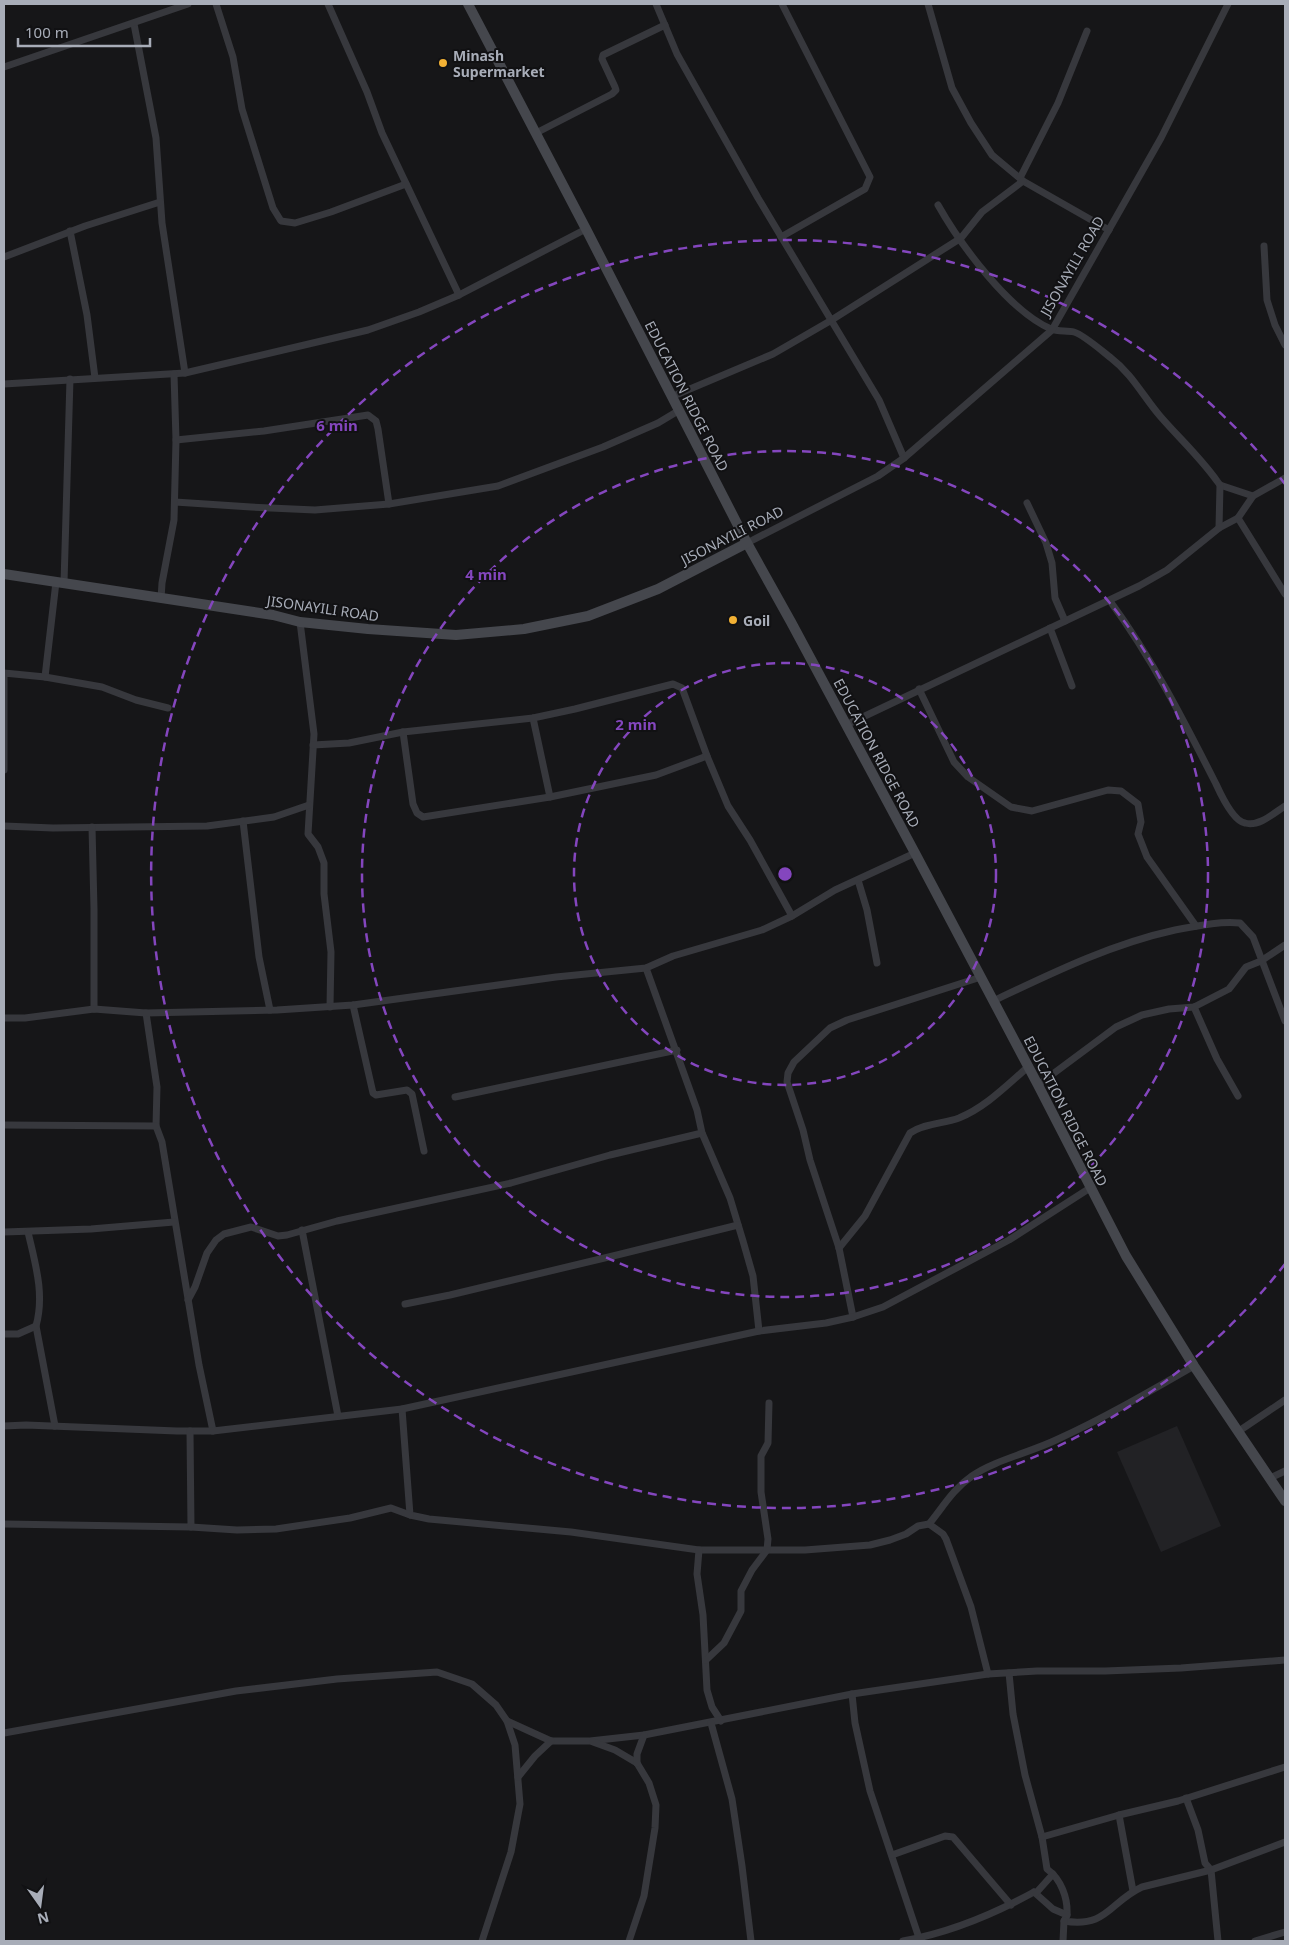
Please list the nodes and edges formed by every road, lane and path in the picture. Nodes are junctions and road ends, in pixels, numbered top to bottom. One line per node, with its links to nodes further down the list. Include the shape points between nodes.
1 (188, 4): 9 (street)
2 (216, 4): 15 (street, via 233,57 242,109 273,208 282,221 295,223 313,218)
3 (328, 4): 15 (street)
4 (468, 4): 13 (main road, EDUCATION RIDGE ROAD)
5 (656, 4): 10 (street)
6 (782, 4): 21 (street, via 870,177 864,189)
7 (928, 4): 14 (street, via 952,88 992,155)
8 (1228, 4): 19 (street, JISONAYILI ROAD, via 1161,138)
9 (134, 24): 12 (street); 16 (street, via 156,138)
10 (665, 25): 13 (street, via 603,55 616,87 612,94); 21 (street, via 677,54)
11 (1087, 31): 14 (street, via 1058,103)
12 (4, 67)
13 (536, 134): 18 (main road, EDUCATION RIDGE ROAD)
14 (1021, 180): 19 (street); 22 (street, via 982,212)
15 (406, 184): 25 (street)
16 (160, 202): 20 (street); 29 (street)
17 (938, 205): 22 (street)
18 (586, 229): 25 (street); 34 (main road, EDUCATION RIDGE ROAD)
19 (1109, 230): 27 (street, JISONAYILI ROAD)
20 (70, 231): 24 (street); 31 (street, via 87,315)
21 (780, 236): 26 (street)
22 (960, 238): 26 (street); 27 (street, via 1002,292 1021,310)
23 (1264, 246): 28 (street, via 1267,300)
24 (4, 257)
25 (459, 295): 29 (street, via 368,330)
26 (830, 321): 34 (street, via 773,354); 37 (street, via 879,400)
27 (1052, 330): 37 (street, JISONAYILI ROAD); 39 (street, via 1075,332 1113,360 1132,378 1159,415 1188,444)
28 (1285, 345)
29 (185, 373): 30 (street)
30 (174, 374): 31 (street); 36 (street)
31 (95, 378): 32 (street)
32 (70, 379): 33 (street); 48 (street)
33 (4, 384)
34 (671, 397): 35 (main road, EDUCATION RIDGE ROAD)
35 (678, 410): 43 (street, via 658,423 603,447 498,486); 46 (main road, EDUCATION RIDGE ROAD)
36 (176, 440): 41 (street); 43 (street, via 368,416 376,421 378,429)
37 (904, 458): 46 (street, JISONAYILI ROAD, via 878,476)
38 (1285, 478): 40 (street)
39 (1220, 485): 40 (street); 45 (street)
40 (1253, 496): 44 (street)
41 (175, 502): 43 (street, via 315,510); 50 (street)
42 (1027, 503): 52 (street, via 1046,543 1052,563 1055,598)
43 (389, 504)
44 (1238, 518): 45 (street); 49 (street)
45 (1219, 528): 51 (street, via 1167,570)
46 (747, 543): 53 (main road, JISONAYILI ROAD, via 658,589 588,616 524,629 456,635); 60 (main road, EDUCATION RIDGE ROAD)
47 (4, 574): 48 (main road, JISONAYILI ROAD)
48 (60, 582): 50 (main road, JISONAYILI ROAD); 55 (street)
49 (1285, 594)
50 (161, 600): 53 (main road, JISONAYILI ROAD, via 273,615)
51 (1110, 601): 52 (street); 67 (street, via 1134,634 1237,819 1255,823)
52 (1065, 621): 54 (street)
53 (300, 622): 62 (street)
54 (1050, 628): 56 (street); 57 (street)
55 (44, 677): 58 (street, via 102,687); 64 (street, via 4,673)
56 (1072, 686)
57 (919, 689): 60 (street); 74 (street, via 954,762 968,777 1011,807 1032,811 1108,790 1122,791 1138,804 1141,822 1138,834 1147,857)
58 (168, 708)
59 (533, 718): 61 (street); 63 (street, via 673,684 682,688); 65 (street)
60 (846, 725): 71 (main road, EDUCATION RIDGE ROAD)
61 (403, 732): 62 (street, via 349,743); 65 (street, via 413,804 423,817)
62 (313, 745): 66 (street)
63 (707, 756): 65 (street, via 656,775); 73 (street, via 728,806)
64 (4, 770)
65 (550, 797)
66 (309, 805): 68 (street, via 274,817); 82 (street, via 308,834 324,863 331,952)
67 (1285, 806)
68 (243, 821): 70 (street, via 207,826); 85 (street, via 259,958)
69 (4, 826): 70 (street)
70 (92, 827): 84 (street)
71 (915, 853): 72 (street); 79 (main road, EDUCATION RIDGE ROAD)
72 (858, 880): 73 (street); 77 (street)
73 (792, 916): 78 (street, via 762,930 673,956)
74 (1196, 926): 76 (street, via 1240,923 1253,937); 80 (street, via 1150,936 1076,962)
75 (1285, 945): 76 (street)
76 (1261, 961): 83 (street, via 1246,967 1229,989); 88 (street)
77 (877, 963)
78 (646, 968): 81 (street); 89 (street)
79 (981, 978): 80 (main road, EDUCATION RIDGE ROAD); 104 (street, via 830,1028 800,1056 788,1073 789,1092)
80 (993, 1001): 90 (main road, EDUCATION RIDGE ROAD)
81 (353, 1005): 82 (street); 97 (street, via 373,1093 407,1090 412,1094)
82 (330, 1007): 85 (street)
83 (1194, 1008): 91 (street, via 1142,1015 1116,1028); 92 (street)
84 (94, 1009): 86 (street); 87 (street)
85 (270, 1010): 86 (street)
86 (146, 1013): 95 (street, via 157,1087)
87 (4, 1018)
88 (1285, 1021)
89 (677, 1050): 93 (street); 96 (street)
90 (1028, 1067): 91 (main road, EDUCATION RIDGE ROAD); 104 (street, via 983,1105 960,1118 917,1128 910,1133 865,1216)
91 (1038, 1085): 98 (main road, EDUCATION RIDGE ROAD)
92 (1238, 1096)
93 (455, 1097)
94 (4, 1125): 95 (street)
95 (156, 1126): 99 (street, via 162,1142)
96 (702, 1133): 100 (street); 101 (street, via 511,1183)
97 (424, 1151)
98 (1090, 1188): 107 (street, via 1002,1244 884,1307); 111 (main road, EDUCATION RIDGE ROAD, via 1126,1256)
99 (174, 1222): 103 (street); 105 (street)
100 (738, 1225): 106 (street); 109 (street, via 753,1276)
101 (302, 1230): 105 (street, via 278,1236 251,1228 224,1234 208,1253); 115 (street)
102 (4, 1232): 103 (street)
103 (28, 1232): 108 (street, via 41,1298)
104 (839, 1248): 107 (street)
105 (188, 1300): 119 (street)
106 (405, 1304)
107 (853, 1317): 109 (street)
108 (36, 1326): 110 (street, via 18,1334); 117 (street)
109 (759, 1331): 114 (street)
110 (4, 1334)
111 (1194, 1366): 120 (main road, EDUCATION RIDGE ROAD); 124 (street, via 1110,1414 973,1475 955,1490)
112 (1285, 1400): 120 (street)
113 (769, 1403): 131 (street, via 768,1443 761,1456)
114 (402, 1409): 115 (street); 125 (street)
115 (338, 1416): 119 (street)
116 (4, 1426): 117 (street)
117 (55, 1426): 118 (street)
118 (190, 1431): 119 (street); 128 (street)
119 (213, 1431)
120 (1239, 1431): 122 (main road, EDUCATION RIDGE ROAD)
121 (1285, 1471): 122 (street)
122 (1270, 1478): 123 (main road, EDUCATION RIDGE ROAD)
123 (1285, 1501)
124 (937, 1514): 127 (street); 129 (street)
125 (410, 1515): 128 (street, via 391,1508 276,1529); 130 (street)
126 (4, 1524): 128 (street)
127 (929, 1524): 129 (street); 131 (street, via 870,1545)
128 (191, 1527)
129 (943, 1534): 135 (street, via 968,1599)
130 (699, 1550): 131 (street); 132 (street, via 697,1574)
131 (767, 1550): 132 (street, via 741,1591 741,1611 724,1643)
132 (706, 1660): 138 (street, via 707,1690)
133 (1285, 1660): 134 (street, via 1181,1668)
134 (1009, 1673): 135 (street); 149 (street, via 1025,1775)
135 (988, 1674): 136 (street)
136 (852, 1694): 138 (street); 151 (street, via 870,1790)
137 (507, 1721): 140 (street, via 496,1705 472,1684 437,1672 236,1691); 142 (street); 146 (street, via 515,1745)
138 (721, 1721): 139 (street)
139 (710, 1723): 141 (street); 162 (street, via 732,1799)
140 (4, 1733)
141 (644, 1735): 143 (street); 144 (street)
142 (550, 1741): 143 (street); 146 (street)
143 (590, 1741): 144 (street)
144 (637, 1763): 161 (street, via 649,1783 656,1805 655,1828 644,1896)
145 (1285, 1767): 147 (street)
146 (518, 1777): 160 (street, via 520,1804 511,1852)
147 (1186, 1798): 148 (street); 152 (street, via 1198,1830 1205,1863)
148 (1119, 1814): 149 (street); 154 (street)
149 (1042, 1837): 153 (street, via 1046,1870)
150 (1285, 1842): 152 (street)
151 (892, 1855): 156 (street, via 945,1836 953,1837); 159 (street)
152 (1211, 1870): 154 (street); 165 (street)
153 (1053, 1874): 155 (street); 157 (street, via 1068,1904)
154 (1133, 1891): 157 (street, via 1096,1919 1078,1923)
155 (1034, 1892): 156 (street); 157 (street)
156 (1011, 1905): 159 (street)
157 (1066, 1918): 164 (street)
158 (1285, 1932): 166 (street)
159 (919, 1938): 163 (street)
160 (482, 1941)
161 (629, 1941)
162 (751, 1941)
163 (903, 1941)
164 (1063, 1941)
165 (1218, 1941)
166 (1255, 1941)

